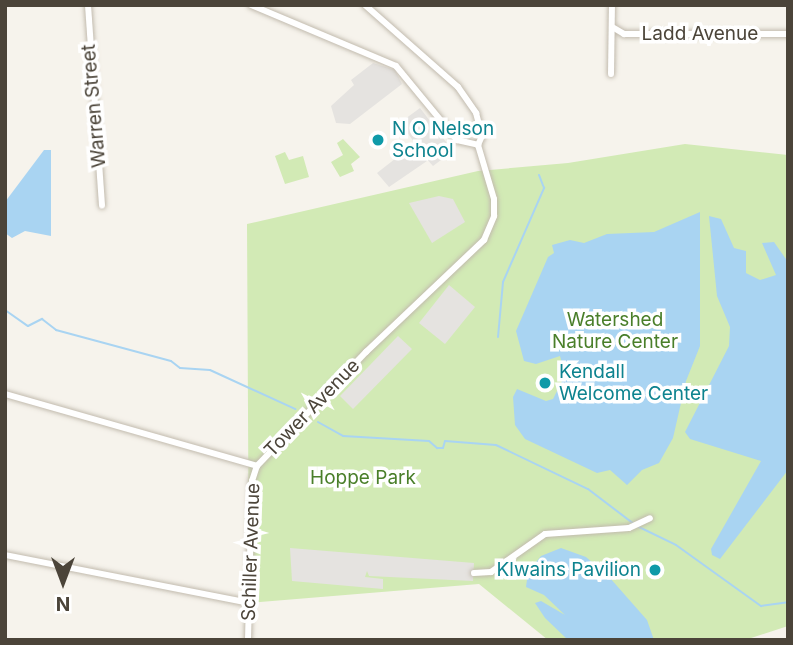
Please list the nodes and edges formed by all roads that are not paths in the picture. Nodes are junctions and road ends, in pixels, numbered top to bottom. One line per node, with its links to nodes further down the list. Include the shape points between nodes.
1 (88, 5): 9 (street, Warren Street)
2 (251, 5): 8 (street, via 397,66 457,140)
3 (365, 5): 8 (street, Tower Avenue, via 458,87 476,113 482,136)
4 (612, 5): 5 (street)
5 (614, 28): 6 (street, Ladd Avenue, via 624,34); 7 (street)
6 (788, 34)
7 (611, 74)
8 (478, 145): 11 (street, Tower Avenue, via 494,199 492,223 484,240 366,352)
9 (102, 206)
10 (5, 394): 11 (street, Tower Avenue)
11 (257, 466): 15 (street, Schiller Avenue, via 252,483)
12 (650, 518): 14 (street, via 629,528 545,534 491,572)
13 (5, 555): 15 (street)
14 (474, 573)
15 (248, 603): 16 (street, Schiller Avenue)
16 (248, 640)

